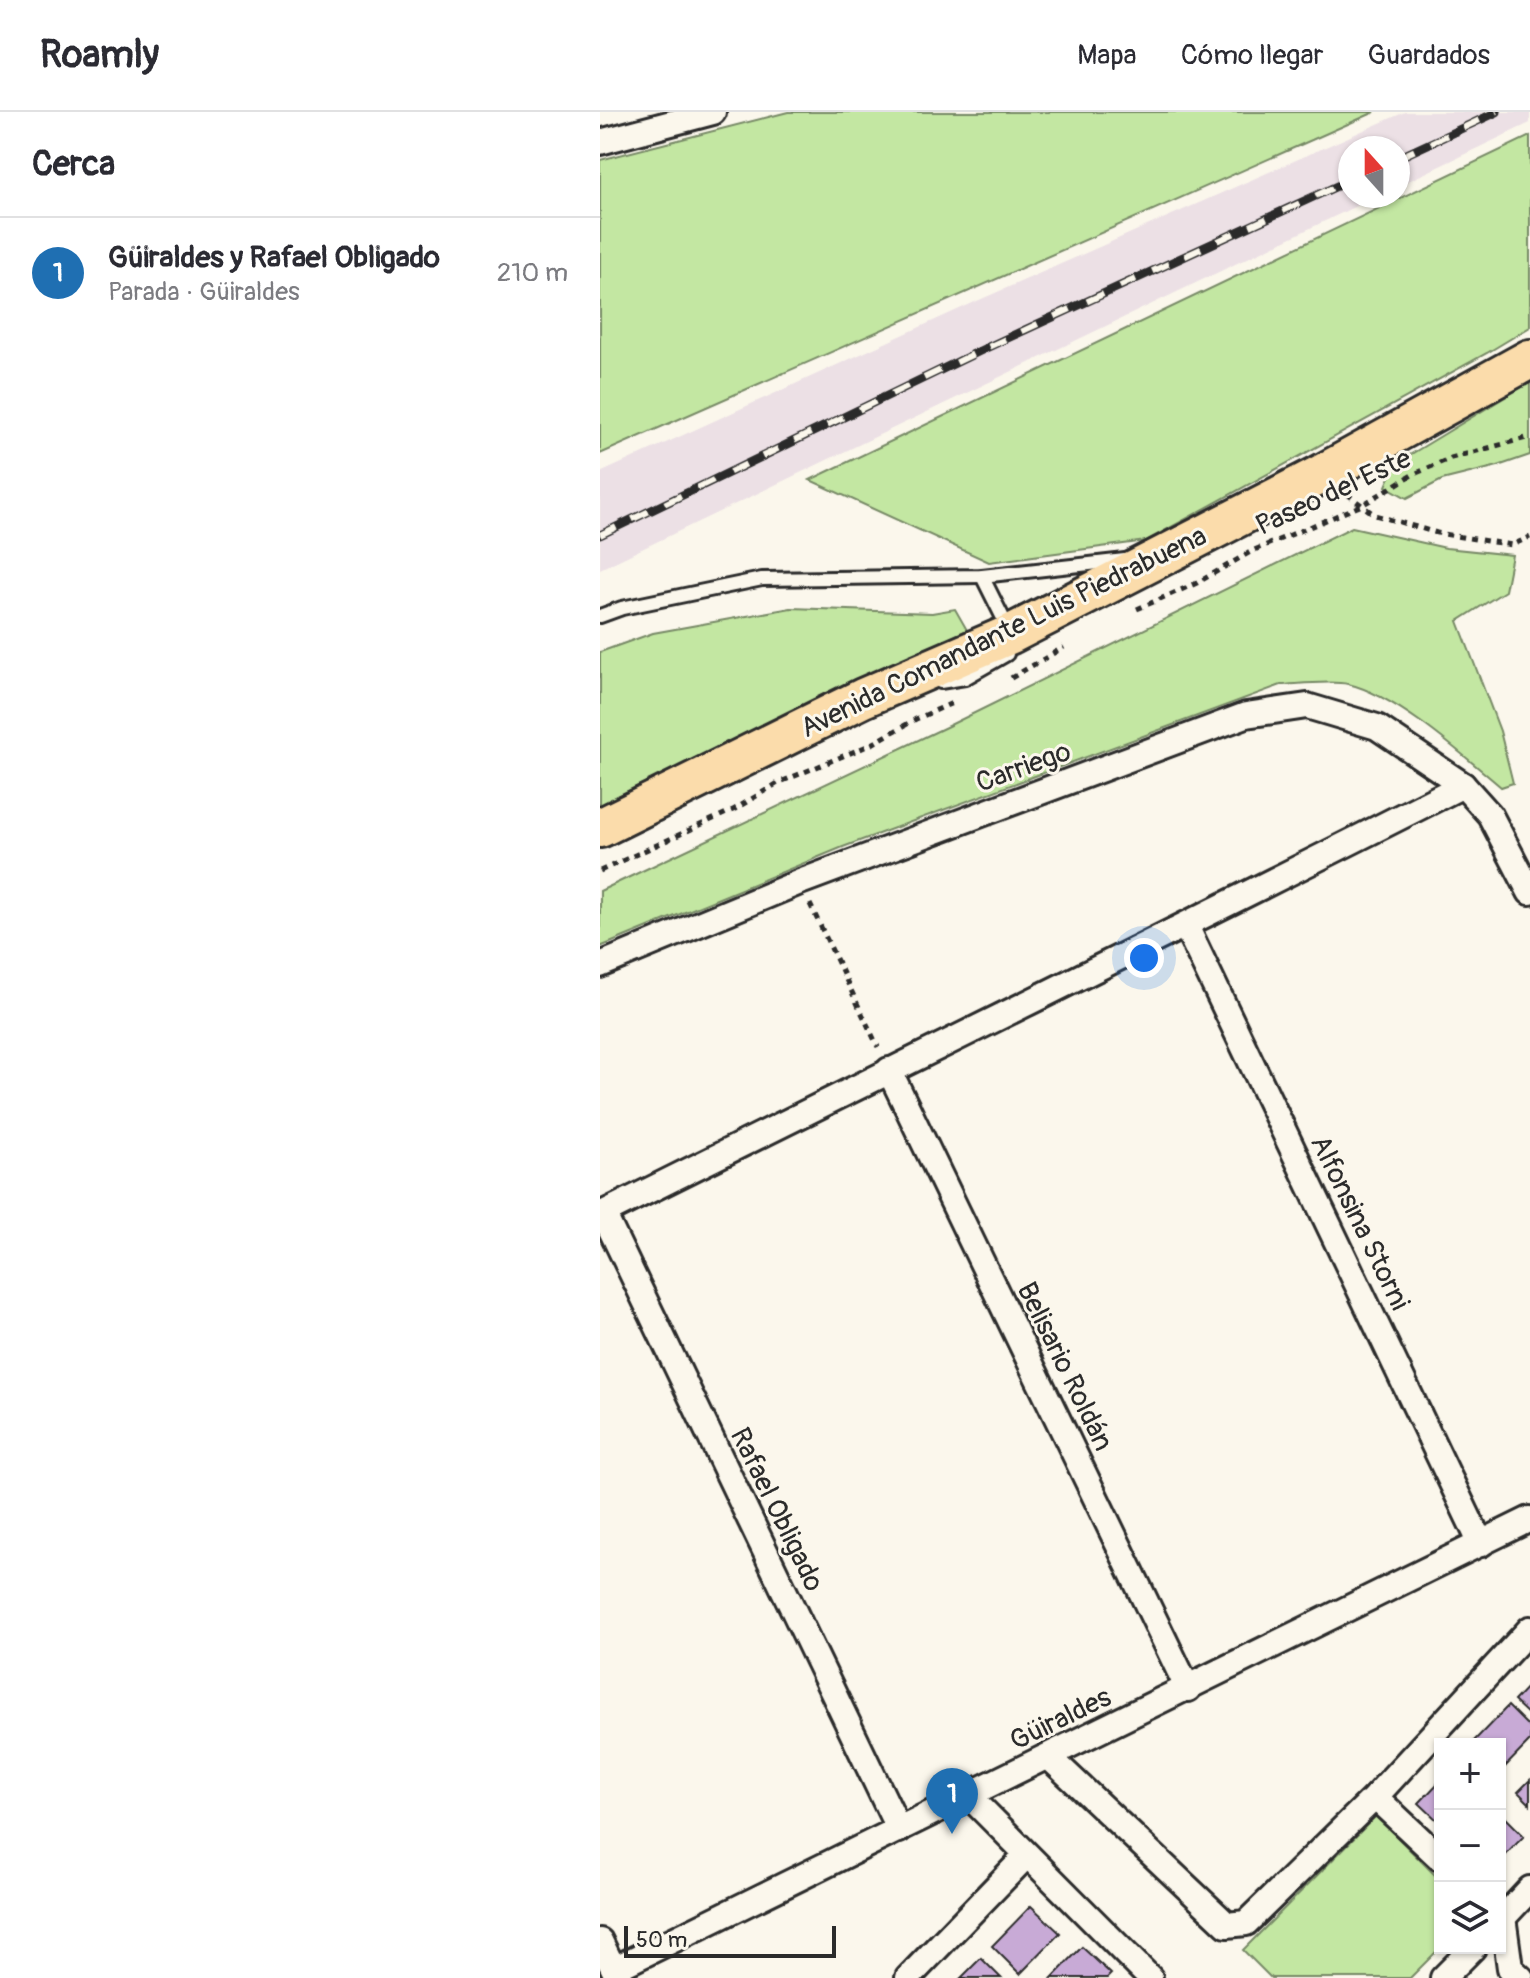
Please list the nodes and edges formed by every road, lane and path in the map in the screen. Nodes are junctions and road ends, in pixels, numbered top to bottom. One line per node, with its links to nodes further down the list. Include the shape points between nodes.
1 (713, 112): 2 (street)
2 (600, 142)
3 (1530, 359): 5 (main road, Avenida Comandante Luis Piedrabuena)
4 (1530, 437): 6 (path, Paseo del Este, via 1451,458)
5 (1320, 475): 6 (path); 8 (main road, Avenida Comandante Luis Piedrabuena)
6 (1362, 505): 7 (path, via 1375,515 1437,533 1512,545); 10 (path, Paseo del Este, via 1252,551 1197,583)
7 (1530, 537)
8 (1164, 555): 9 (lane); 12 (main road, Avenida Comandante Luis Piedrabuena)
9 (982, 576): 11 (lane, via 762,579); 12 (lane)
10 (1127, 613)
11 (600, 616)
12 (1011, 634): 17 (main road, Avenida Comandante Luis Piedrabuena, via 863,698)
13 (1072, 642): 14 (path)
14 (1006, 679)
15 (968, 696): 19 (path)
16 (1463, 785): 18 (street, Carriego); 20 (street, Carriego, via 1377,727 1307,706 1292,708 1246,715); 22 (street)
17 (600, 828)
18 (1521, 847): 21 (street, Carriego)
19 (600, 871)
20 (800, 882): 23 (street, Carriego); 24 (path)
21 (1530, 892)
22 (1186, 926): 24 (street); 27 (street, Alfonsina Storni)
23 (600, 965)
24 (889, 1070): 25 (street); 29 (street, Belisario Roldán)
25 (602, 1214): 33 (street, Rafael Obligado)
26 (1530, 1519): 27 (street, Güiraldes)
27 (1481, 1544): 29 (street, Güiraldes)
28 (1530, 1629): 32 (street)
29 (1188, 1689): 30 (street, Güiraldes)
30 (1049, 1757): 31 (street, Güiraldes); 32 (street, via 1227,1925 1246,1923)
31 (969, 1796): 33 (street, Güiraldes); 35 (street)
32 (1375, 1797): 34 (street)
33 (899, 1830): 41 (street, Güiraldes)
34 (1434, 1852)
35 (1026, 1856): 42 (street); 43 (street)
36 (1530, 1889): 37 (street)
37 (1506, 1913)
38 (600, 1941): 41 (street)
39 (1506, 1946): 45 (street, via 1510,1968)
40 (1467, 1954): 44 (street)
41 (616, 1974)
42 (908, 1978)
43 (1150, 1978)
44 (1443, 1978)
45 (1521, 1978)

